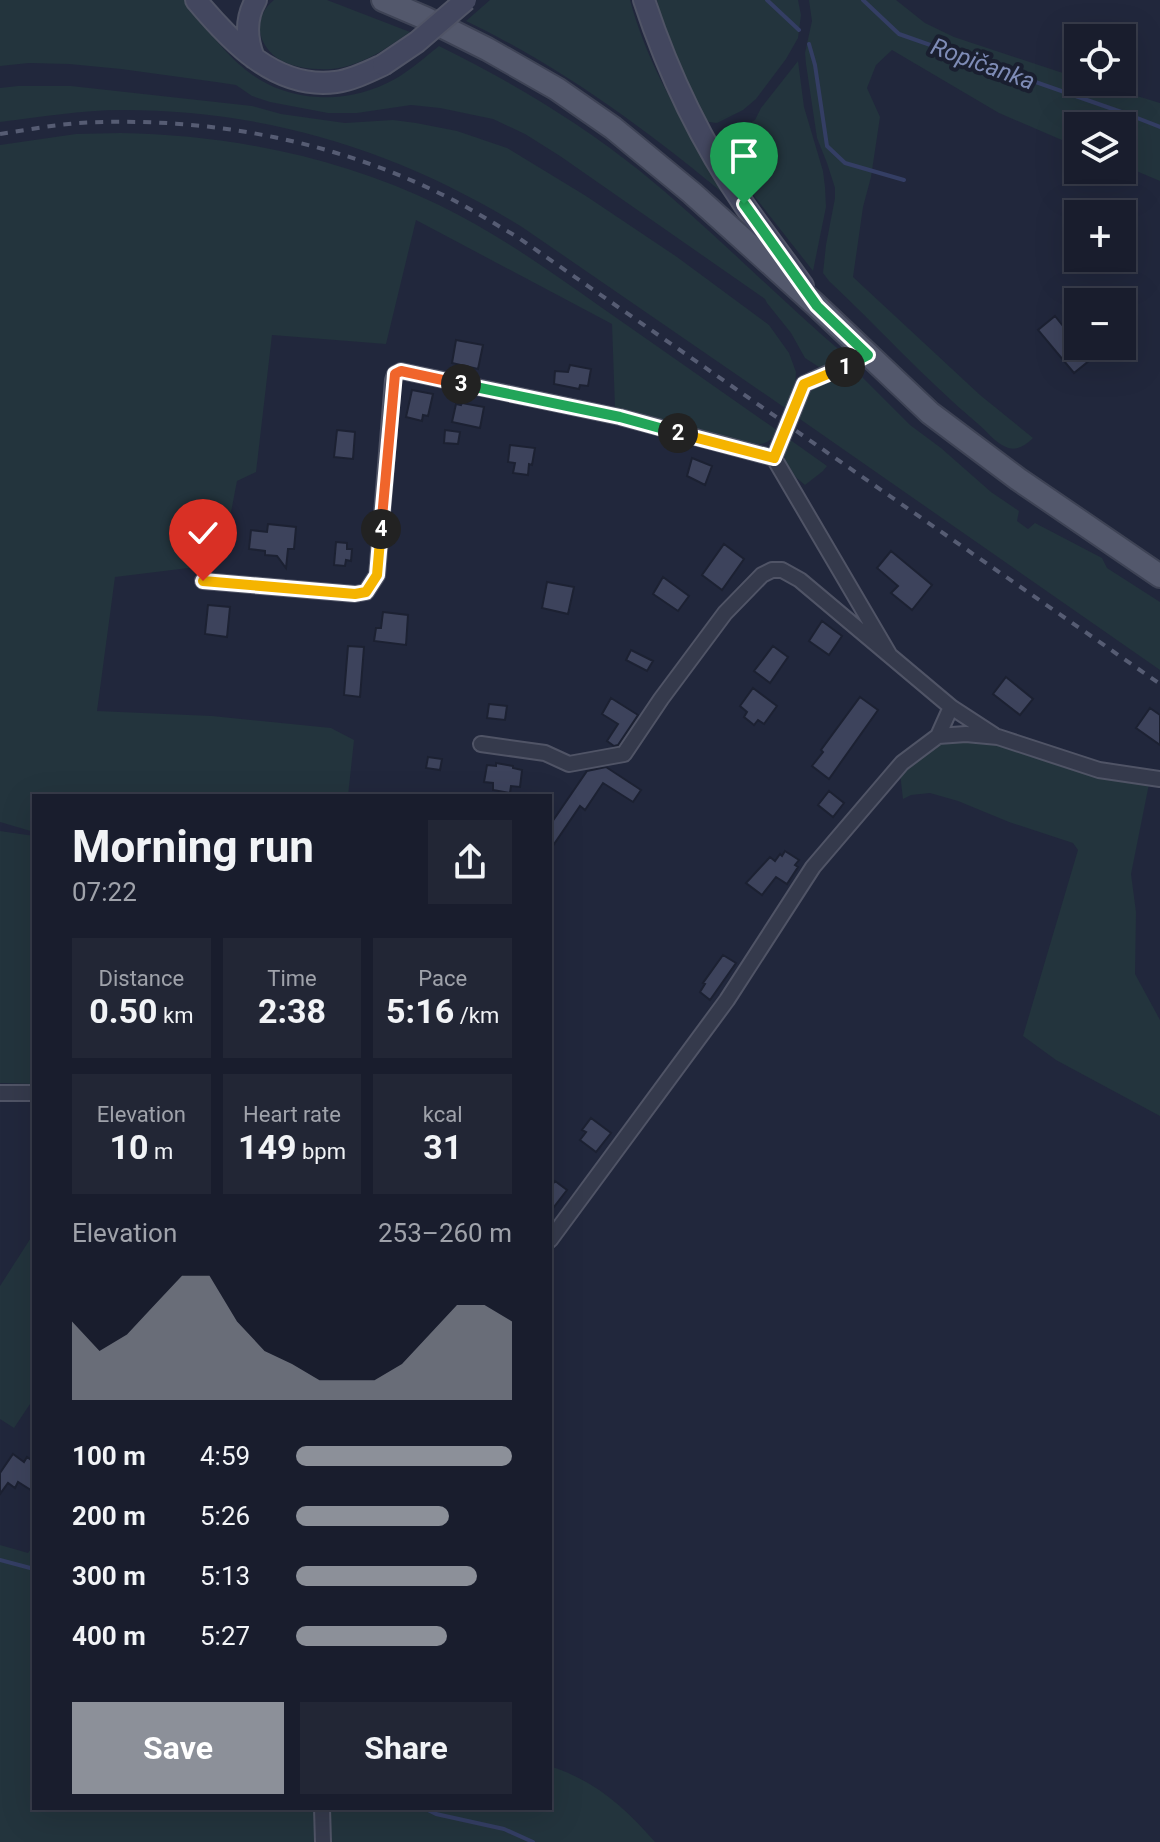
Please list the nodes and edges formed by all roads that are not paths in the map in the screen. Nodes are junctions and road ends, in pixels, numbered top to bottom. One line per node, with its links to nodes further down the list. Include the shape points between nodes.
1 (196, 0): 6 (main road)
2 (256, 0): 6 (main road, via 248,23)
3 (383, 0): 7 (main road, via 557,89 613,128)
4 (466, 0): 6 (main road, bridge, via 417,42 357,77 313,82 283,75)
5 (644, 0): 7 (main road, via 705,140)
6 (254, 58)
7 (817, 306): 8 (main road)
8 (868, 355): 9 (street, via 804,384); 10 (main road, via 930,413 1005,470)
9 (774, 458): 11 (street, via 620,417 401,371 393,380 377,575 366,592); 12 (street)
10 (1160, 576)
11 (203, 581)
12 (889, 654): 13 (street); 16 (street, via 800,580 772,570 725,613 624,754 569,764 545,753)
13 (951, 707): 14 (street); 15 (street)
14 (938, 736): 15 (street); 20 (street, via 902,763 813,867 727,1000)
15 (998, 737): 17 (street, via 1099,770)
16 (481, 744)
17 (1160, 779)
18 (0, 1093): 19 (street)
19 (32, 1093)
20 (552, 1237)
21 (322, 1810): 22 (street)
22 (323, 1842)

